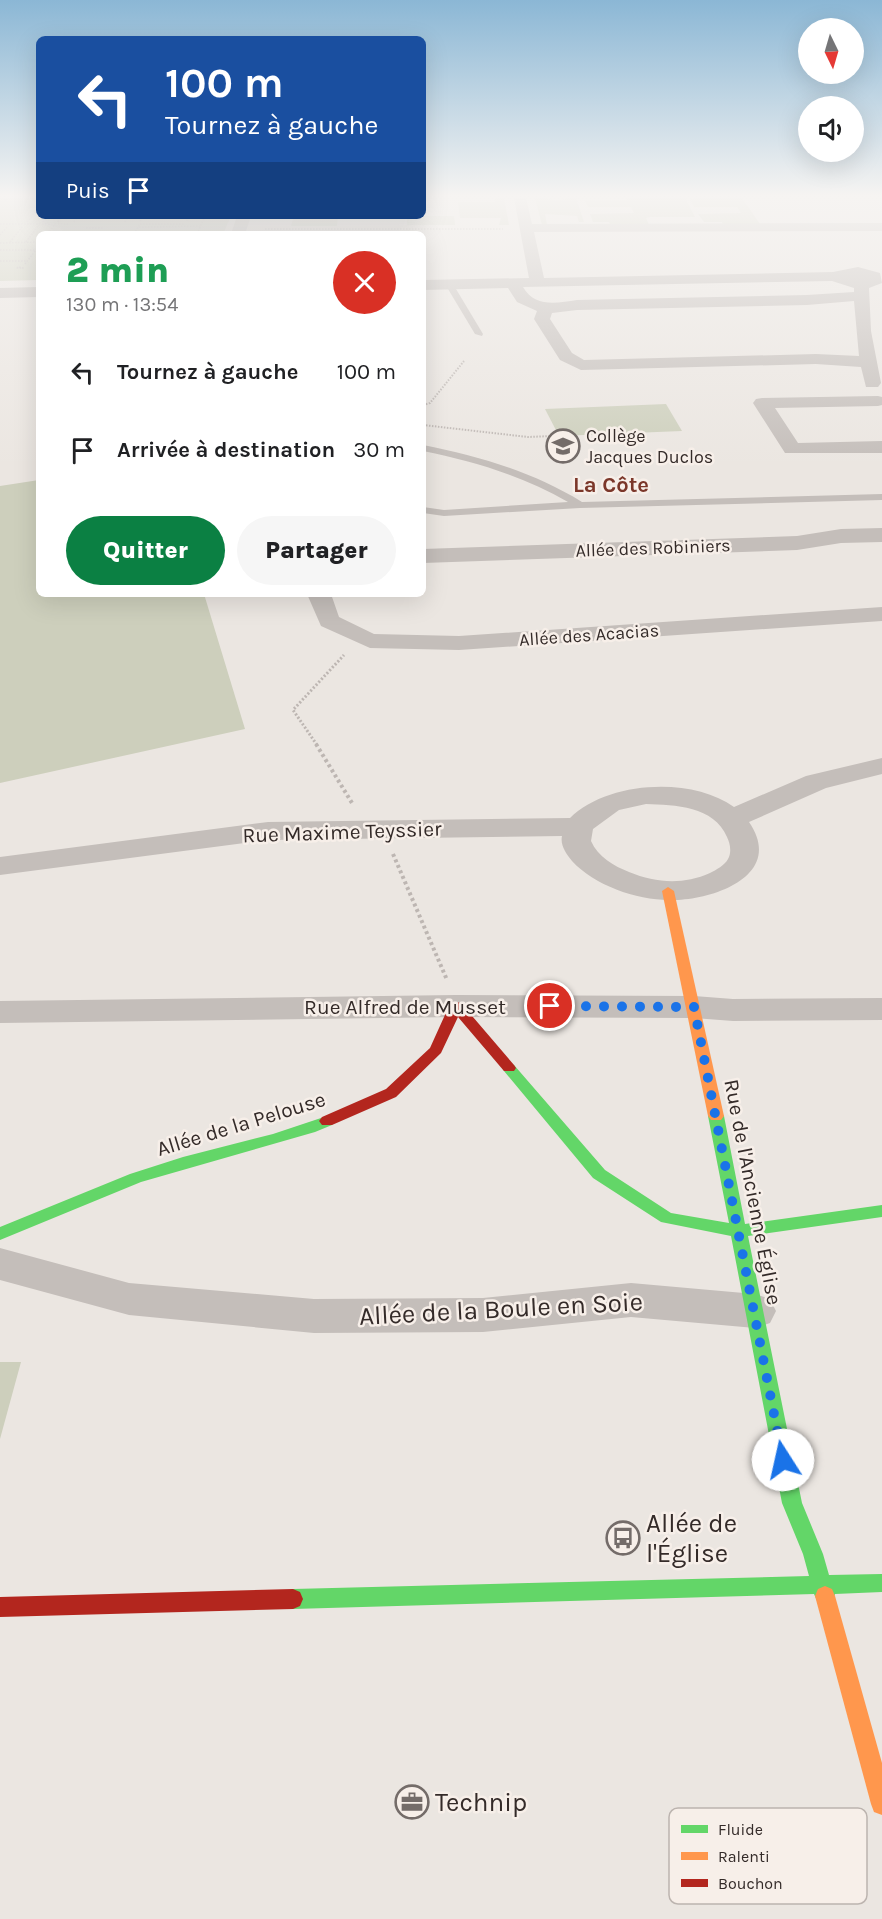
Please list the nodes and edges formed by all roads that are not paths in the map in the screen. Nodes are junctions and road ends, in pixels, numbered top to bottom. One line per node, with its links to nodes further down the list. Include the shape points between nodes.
1 (451, 288): 8 (lane)
2 (516, 288): 7 (street, via 522,299)
3 (853, 288): 7 (street, via 807,300)
4 (872, 288): 10 (street)
5 (36, 292): 6 (street)
6 (0, 293)
7 (546, 309): 11 (street, via 542,319 566,356 581,365 816,359)
8 (478, 334)
9 (882, 338): 10 (street)
10 (864, 340): 11 (street)
11 (875, 362): 12 (street)
12 (879, 398): 13 (street, via 762,403 792,449)
13 (882, 447)
14 (426, 448): 16 (lane, via 459,454 554,488)
15 (882, 497): 16 (lane)
16 (580, 505): 17 (lane, via 444,513)
17 (426, 510)
18 (882, 535): 19 (street, Allée des Robiniers, via 797,543)
19 (426, 556)
20 (320, 597): 21 (street, Allée des Acacias, via 329,621 370,641 482,642)
21 (882, 614)
22 (882, 766): 23 (street, via 816,782)
23 (732, 819): 24 (street, via 697,801 646,795 599,807); 26 (street, via 745,839 746,857 737,870 718,881)
24 (578, 827): 25 (street, Rue Maxime Teyssier, via 268,831); 26 (street, via 576,841 585,857 602,871)
25 (0, 866)
26 (668, 891): 28 (street, Rue de l'Ancienne Église)
27 (456, 1006): 28 (street, Rue Alfred de Musset); 30 (street, Rue Alfred de Musset); 32 (street, via 599,1174 667,1218); 33 (street, Allée de la Pelouse, via 435,1050 391,1094 304,1131 181,1163 89,1194)
28 (694, 1007): 29 (street, Rue Alfred de Musset); 32 (street, Rue de l'Ancienne Église)
29 (882, 1009)
30 (0, 1012)
31 (882, 1211): 32 (street)
32 (738, 1231): 35 (street, Rue de l'Ancienne Église)
33 (0, 1234)
34 (0, 1264): 35 (street, Allée de la Boule en Soie, via 129,1299 314,1316 483,1315 631,1300)
35 (755, 1311): 37 (street, Rue de l'Ancienne Église, via 792,1503)
36 (882, 1583): 37 (street)
37 (822, 1585): 38 (street); 39 (street, Rue de l'Ancienne Église)
38 (0, 1606)
39 (882, 1804)

